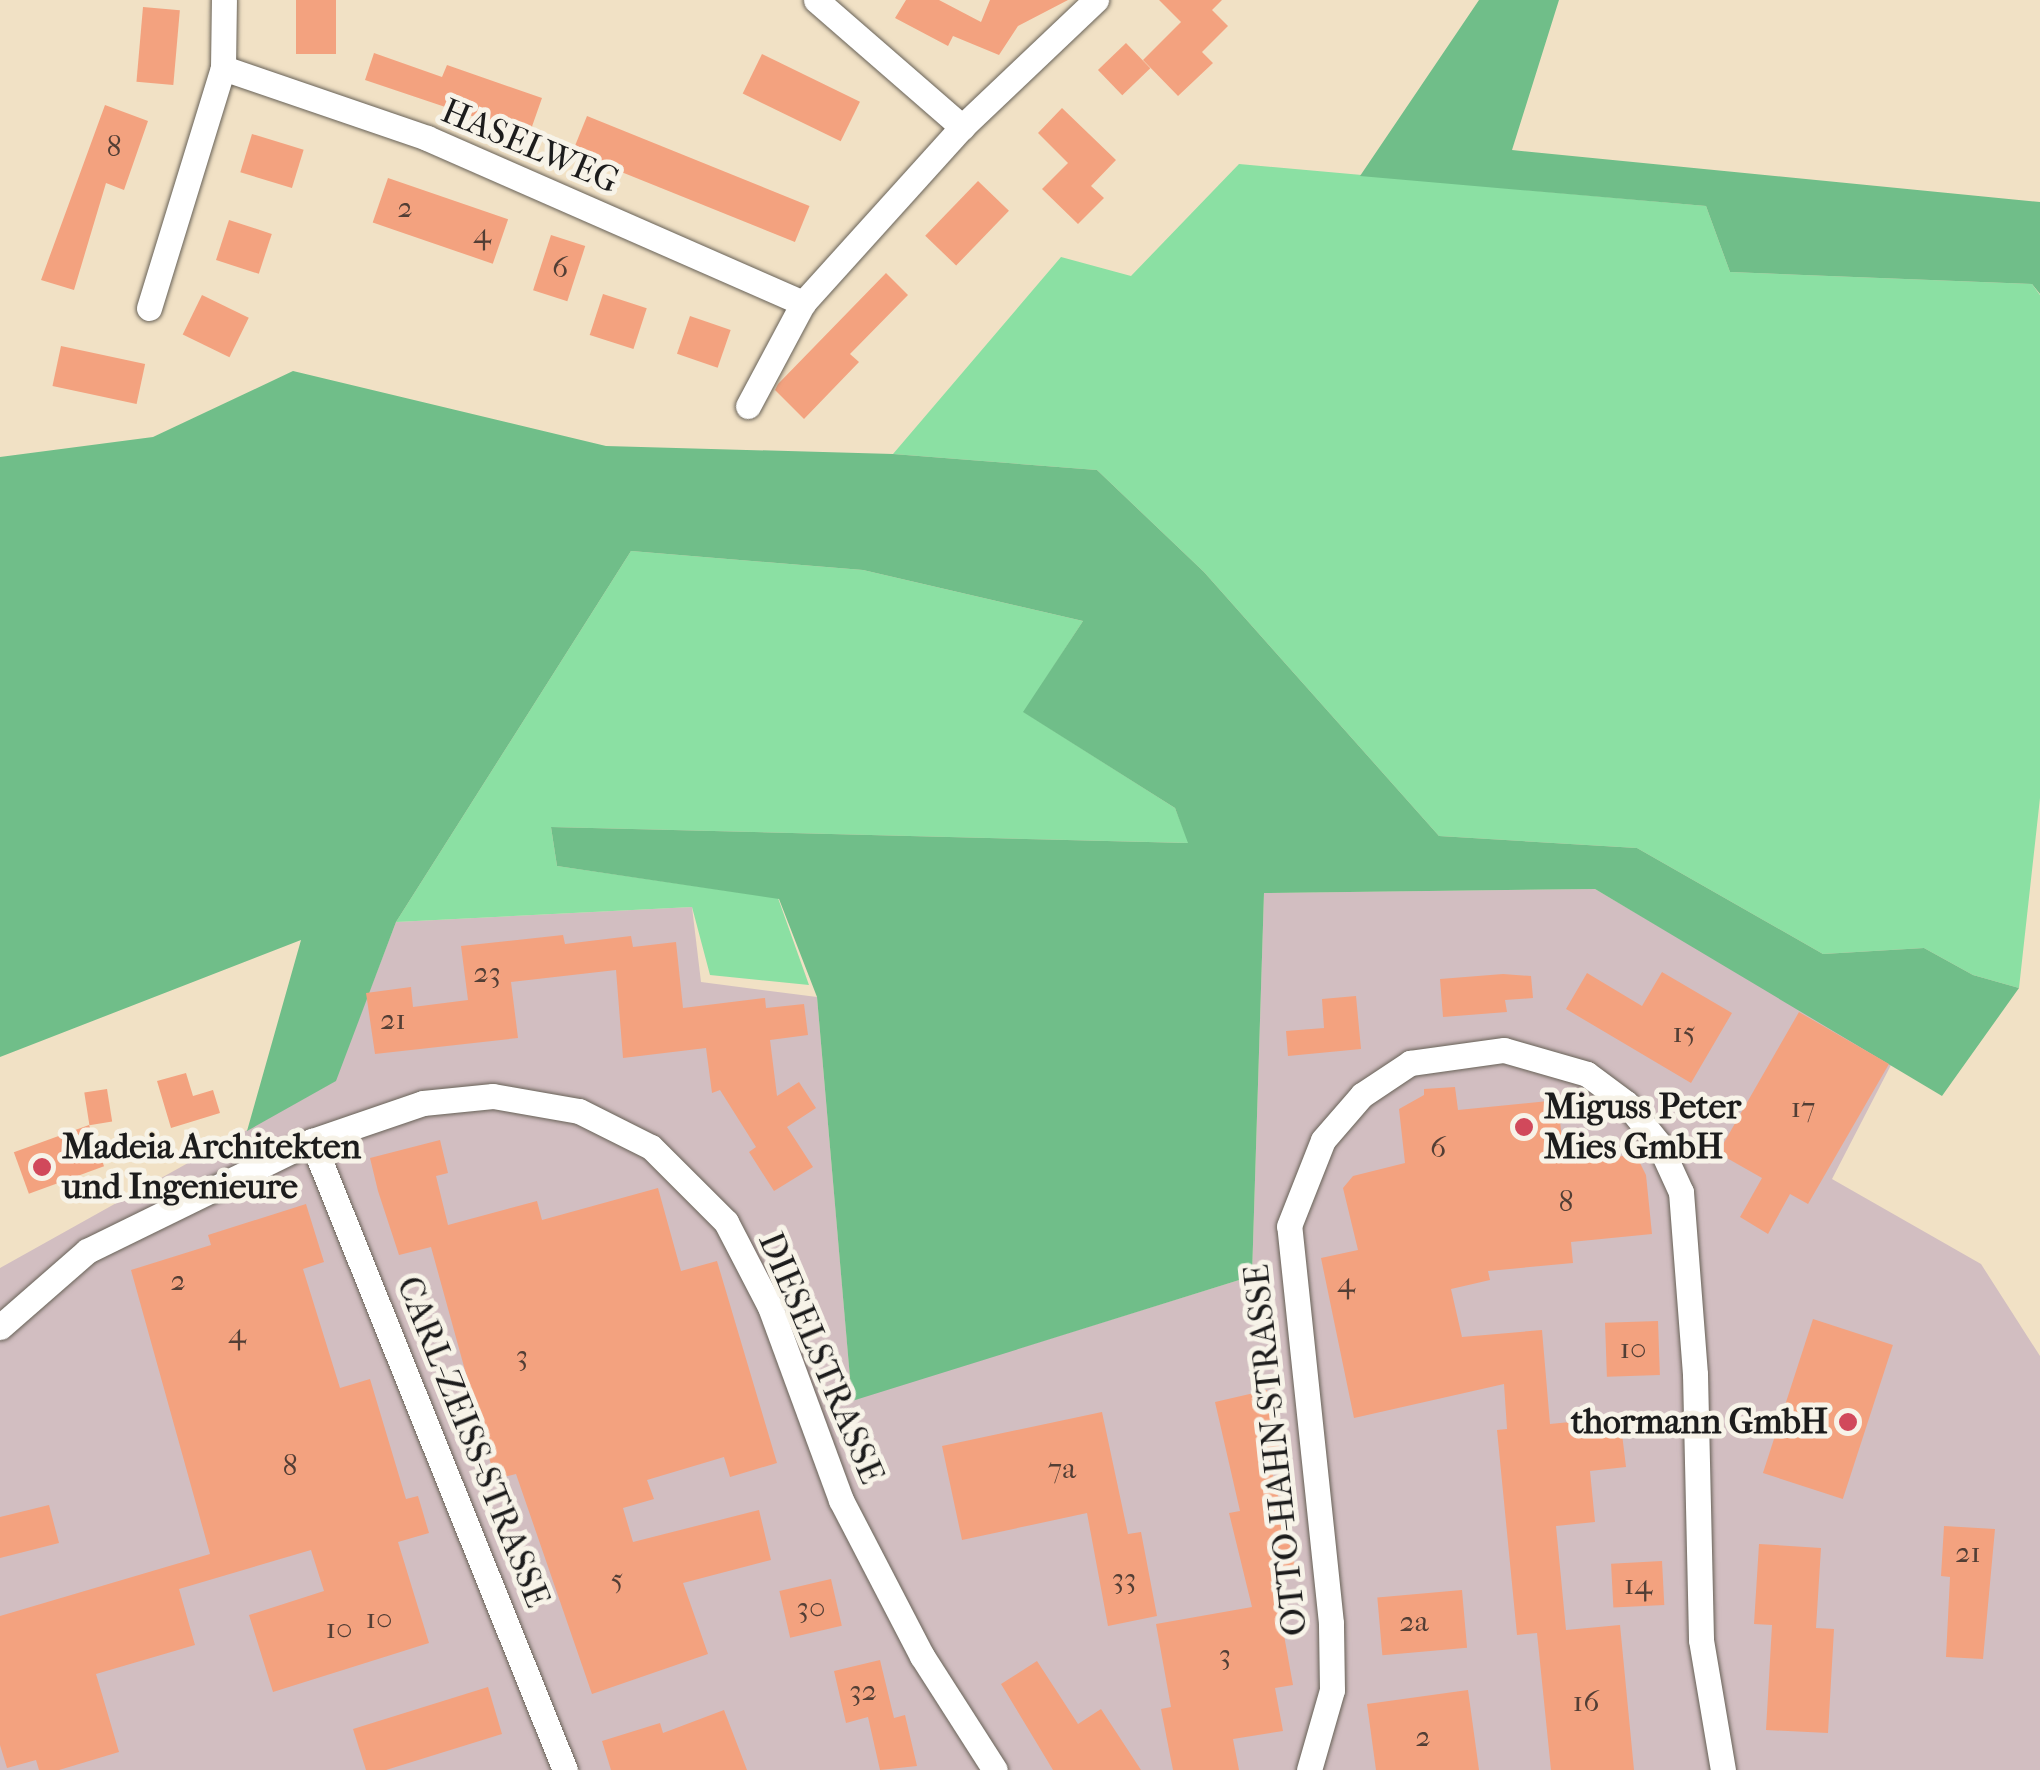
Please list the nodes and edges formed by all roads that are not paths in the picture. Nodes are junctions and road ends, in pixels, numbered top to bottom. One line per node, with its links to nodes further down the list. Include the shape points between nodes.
1 (224, 0): 5 (street)
2 (816, 0): 4 (street)
3 (1096, 0): 6 (street)
4 (841, 9): 6 (street)
5 (223, 68): 7 (street, HASELWEG, via 427,138); 8 (street)
6 (962, 127): 7 (street)
7 (803, 303): 9 (street)
8 (149, 308)
9 (748, 406)
10 (312, 1141): 11 (street, DIESELSTRASSE, via 86,1251); 12 (street, CARL-ZEISS-STRASSE); 13 (street, DIESELSTRASSE, via 422,1104 494,1096 578,1111 651,1147 726,1222 770,1307 842,1500 922,1656)
11 (0, 1327)
12 (565, 1770)
13 (995, 1770)
14 (1309, 1770): 15 (street, OTTO-HAHN-STRASSE, via 1332,1690 1331,1623 1288,1226 1323,1140 1362,1096 1410,1063 1504,1050 1586,1074 1626,1103 1659,1144 1682,1192 1701,1640)
15 (1723, 1770)

